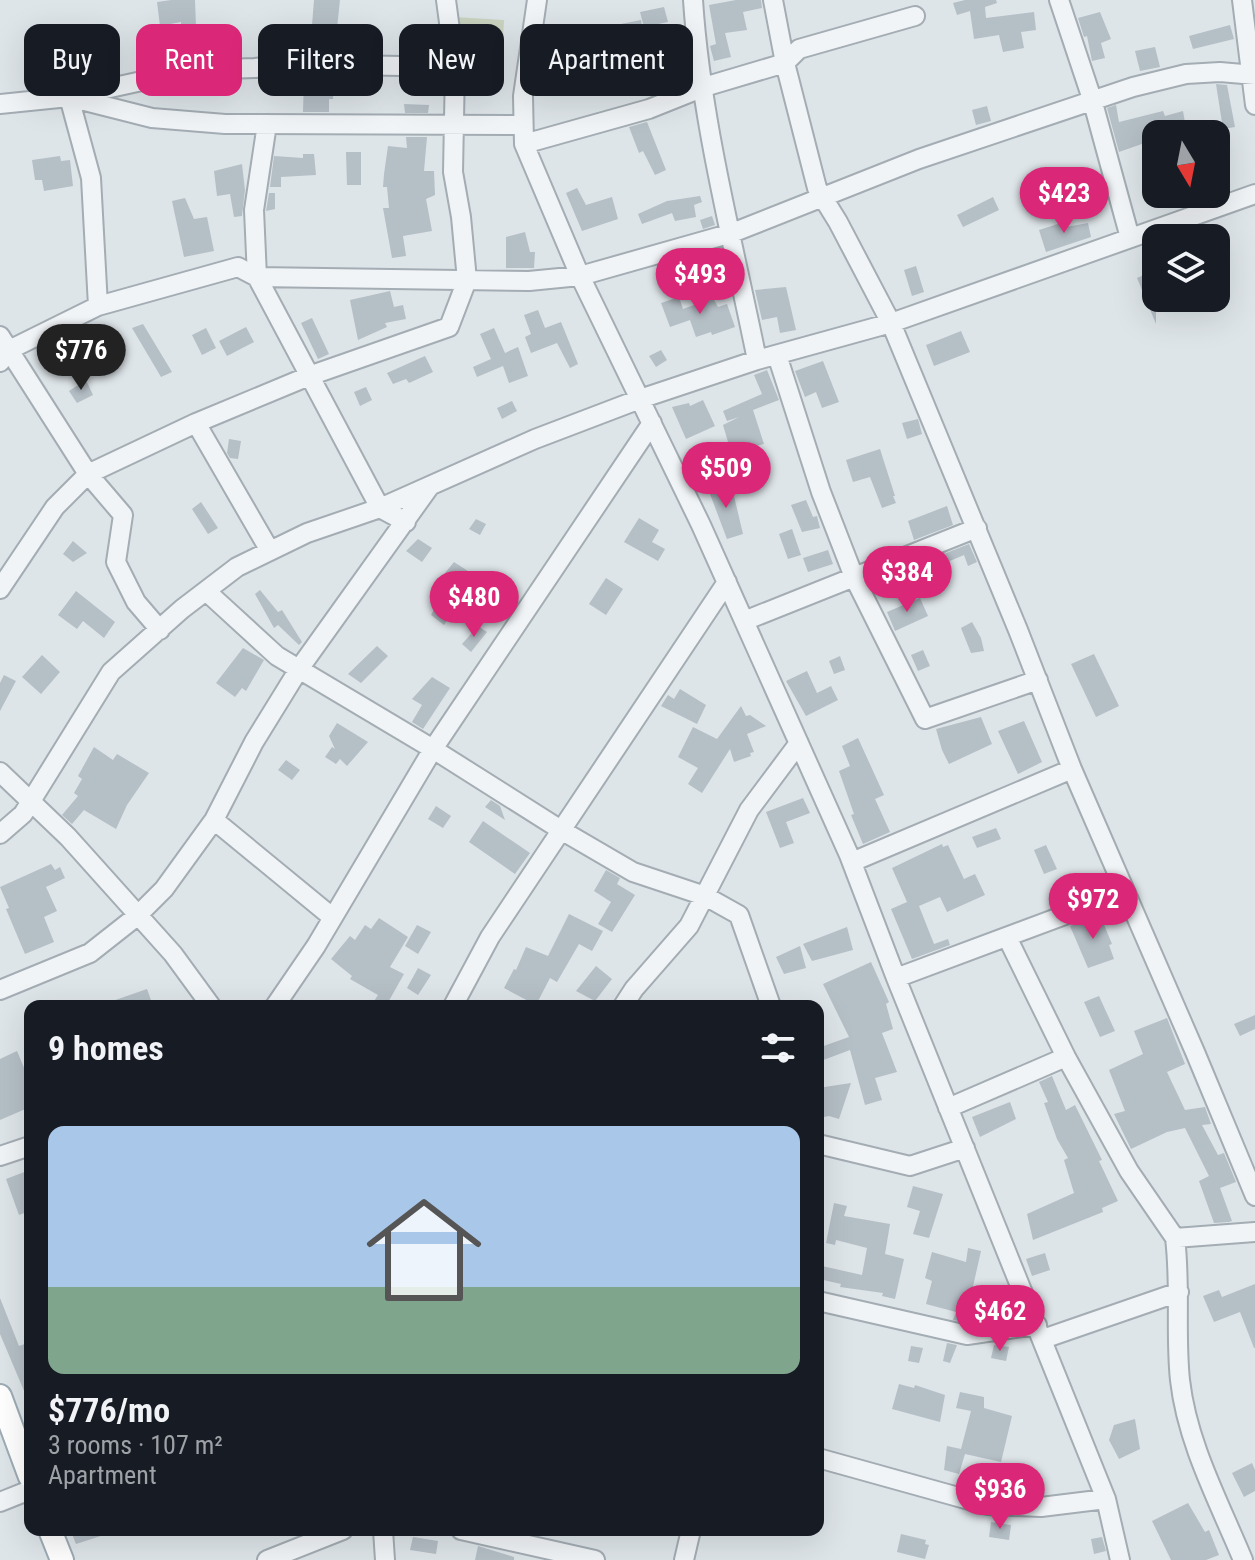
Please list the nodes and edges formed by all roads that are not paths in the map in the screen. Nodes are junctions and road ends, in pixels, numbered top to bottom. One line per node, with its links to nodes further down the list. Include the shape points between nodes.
1 (446, 0): 8 (street)
2 (537, 0): 20 (street)
3 (693, 0): 12 (street)
4 (773, 0): 9 (street)
5 (1059, 0): 15 (street)
6 (1242, 0): 11 (street)
7 (915, 16): 9 (street, via 799,49)
8 (449, 24)
9 (785, 63): 12 (street); 22 (street)
10 (399, 66): 14 (street, via 293,64 192,70)
11 (1252, 76): 15 (street, via 1186,74); 17 (street)
12 (704, 87): 20 (street, via 649,109); 23 (street)
13 (454, 96): 19 (street)
14 (69, 97): 16 (street); 18 (street, via 152,118); 28 (street, via 91,178)
15 (1092, 99): 22 (street); 24 (street)
16 (0, 104)
17 (1255, 105)
18 (267, 124): 19 (street); 26 (street, via 254,210)
19 (454, 124): 20 (street); 27 (street, via 453,172)
20 (523, 134): 25 (street)
21 (1255, 194): 24 (street)
22 (822, 196): 23 (street); 29 (street)
23 (732, 233): 25 (street); 32 (street)
24 (1130, 238): 29 (street)
25 (580, 276): 27 (street); 34 (street)
26 (257, 277): 27 (street); 28 (street, via 238,267); 33 (street)
27 (467, 280): 33 (street, via 449,327)
28 (98, 306): 30 (street)
29 (891, 323): 31 (street); 41 (street)
30 (3, 349): 37 (street)
31 (777, 355): 32 (street); 43 (street)
32 (757, 360): 34 (street)
33 (309, 376): 35 (street); 39 (street)
34 (640, 399): 36 (street); 38 (street)
35 (196, 423): 37 (street); 42 (street)
36 (652, 423): 44 (street); 52 (street)
37 (88, 474): 45 (street, via 55,507); 48 (street, via 123,515 116,562 136,602)
38 (430, 486): 39 (street); 40 (street)
39 (380, 508): 40 (street); 42 (street)
40 (406, 522): 49 (street)
41 (977, 528): 43 (street); 50 (street)
42 (270, 551): 46 (street)
43 (854, 577): 47 (street); 50 (street, via 925,719)
44 (727, 582): 47 (street); 57 (street)
45 (0, 589)
46 (206, 591): 48 (street); 49 (street, via 277,656)
47 (744, 621): 51 (street)
48 (160, 630): 55 (street, via 111,672)
49 (299, 669): 52 (street); 56 (street)
50 (1038, 680): 53 (street)
51 (799, 743): 59 (street); 61 (street, via 749,810)
52 (433, 749): 57 (street); 63 (street)
53 (1072, 769): 59 (street); 60 (street)
54 (0, 772): 55 (street)
55 (31, 799): 58 (street); 62 (street)
56 (214, 820): 62 (street, via 164,889); 63 (street)
57 (561, 830): 61 (street, via 633,872); 69 (street, via 490,937)
58 (0, 834)
59 (852, 862): 65 (street)
60 (1124, 893): 64 (street); 78 (street)
61 (705, 896): 70 (street, via 689,926); 71 (street, via 739,915)
62 (137, 916): 66 (street, via 90,953); 67 (street)
63 (332, 917): 68 (street)
64 (1007, 937): 65 (street); 72 (street)
65 (896, 978): 73 (street)
66 (0, 990)
67 (207, 1000)
68 (279, 1000)
69 (456, 1000)
70 (627, 1000)
71 (769, 1000)
72 (1066, 1057): 73 (street); 80 (street, via 1129,1171)
73 (948, 1108): 76 (street)
74 (824, 1145): 76 (street, via 910,1166)
75 (24, 1148): 77 (street)
76 (965, 1148): 83 (street)
77 (0, 1156)
78 (1255, 1196)
79 (1255, 1232): 80 (street)
80 (1175, 1238): 81 (street)
81 (1179, 1292): 83 (street); 101 (street, via 1180,1381 1191,1436)
82 (824, 1302): 83 (street, via 967,1335)
83 (1040, 1332): 88 (street)
84 (0, 1396): 86 (main road)
85 (824, 1460): 88 (street, via 987,1505 1041,1507)
86 (24, 1461)
87 (24, 1492): 89 (street)
88 (1106, 1499): 100 (street)
89 (0, 1502)
90 (52, 1536): 95 (main road)
91 (328, 1536): 96 (street)
92 (383, 1536): 97 (street)
93 (488, 1536): 98 (street)
94 (690, 1536): 99 (street)
95 (62, 1560)
96 (267, 1560)
97 (385, 1560)
98 (595, 1560)
99 (684, 1560)
100 (1120, 1560)
101 (1243, 1560)

